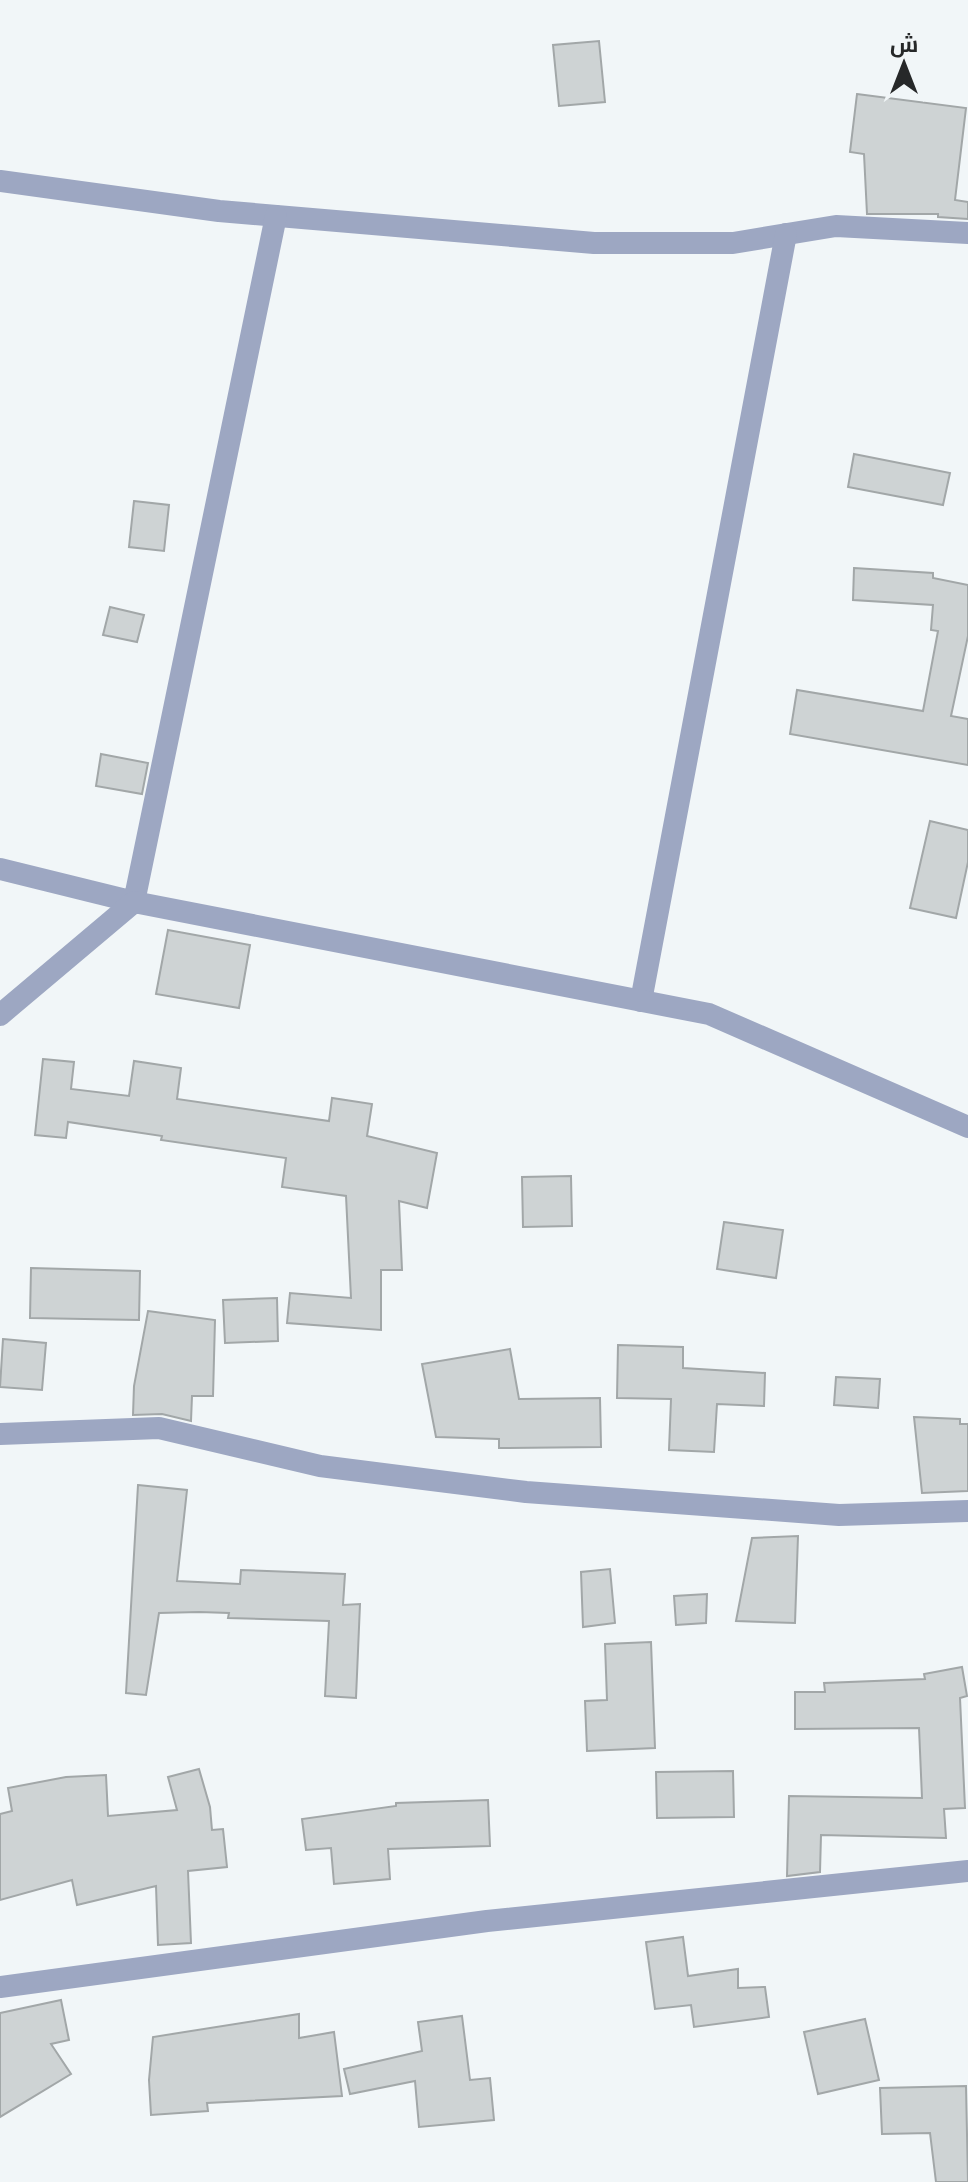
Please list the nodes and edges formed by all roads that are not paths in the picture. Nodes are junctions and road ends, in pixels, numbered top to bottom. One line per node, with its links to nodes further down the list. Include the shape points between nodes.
1 (0, 181): 2 (street)
2 (276, 216): 4 (street, via 594,243 733,243); 6 (street)
3 (968, 233): 4 (street, via 836,226)
4 (786, 234): 7 (street)
5 (0, 869): 6 (street)
6 (134, 902): 7 (street); 8 (street)
7 (641, 1001): 9 (street, via 709,1014)
8 (0, 1015)
9 (968, 1127)
10 (0, 1434): 11 (street, via 159,1428 320,1466 526,1492 839,1515)
11 (968, 1511)
12 (968, 1871): 13 (street, via 487,1921)
13 (0, 1987)

